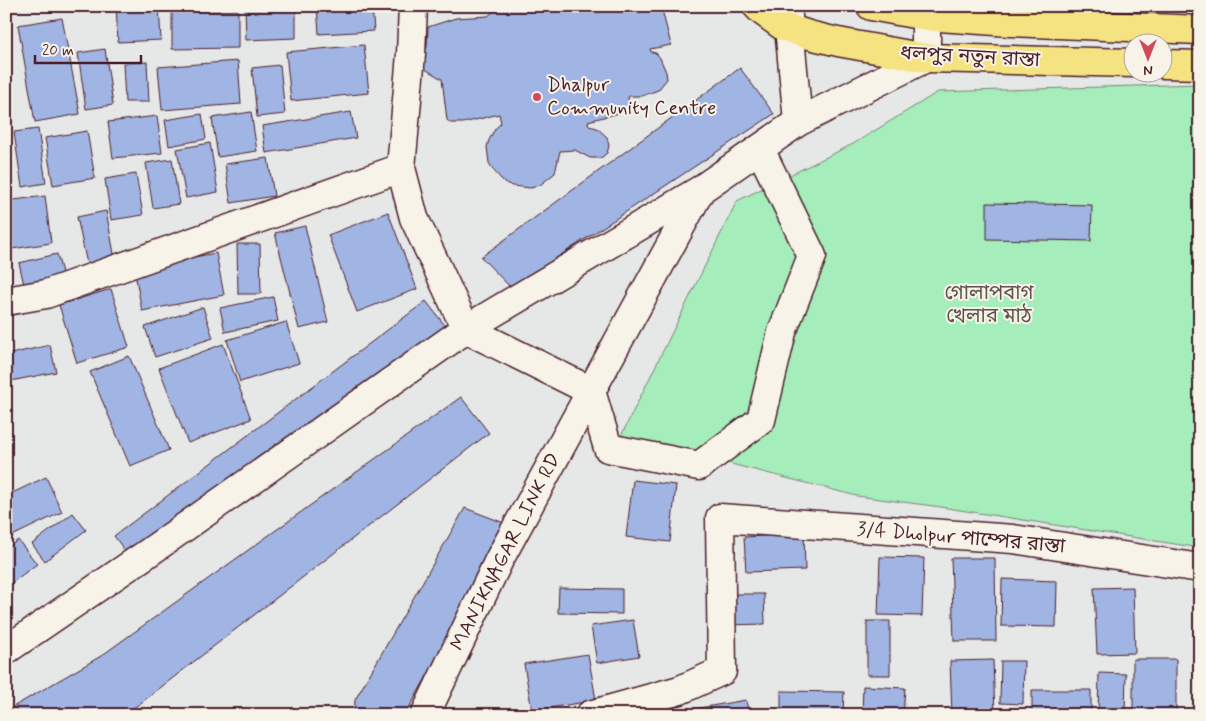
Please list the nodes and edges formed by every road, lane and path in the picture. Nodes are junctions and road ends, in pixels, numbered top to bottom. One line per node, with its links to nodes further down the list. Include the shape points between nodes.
1 (413, 6): 13 (street)
2 (757, 6): 5 (main road, ধলপুর নতুন রাস্তা, via 776,22)
3 (871, 6): 4 (main road, ধলপুর নতুন রাস্তা)
4 (926, 11): 6 (main road, ধলপুর নতুন রাস্তা, via 1010,22); 7 (street)
5 (788, 17): 7 (main road, ধলপুর নতুন রাস্তা, via 838,42); 11 (street)
6 (1200, 30)
7 (926, 58): 8 (main road, ধলপুর নতুন রাস্তা); 11 (street)
8 (1124, 63)
9 (1174, 64): 10 (main road)
10 (1200, 65)
11 (798, 122): 12 (street)
12 (760, 149): 14 (street); 17 (street, via 812,256 782,332 761,420 699,466 608,448)
13 (400, 168): 15 (street, via 46,294); 16 (street, via 414,218)
14 (700, 190): 16 (street); 17 (street, MANIKNAGAR LINK RD)
15 (6, 301)
16 (466, 329): 17 (street); 19 (street)
17 (591, 392): 20 (street, MANIKNAGAR LINK RD, via 499,560)
18 (1200, 568): 21 (street, 3/4 Dholpur পাম্পের রাস্তা, via 1013,539 720,518 722,671 680,690)
19 (6, 650)
20 (424, 715)
21 (590, 715)

